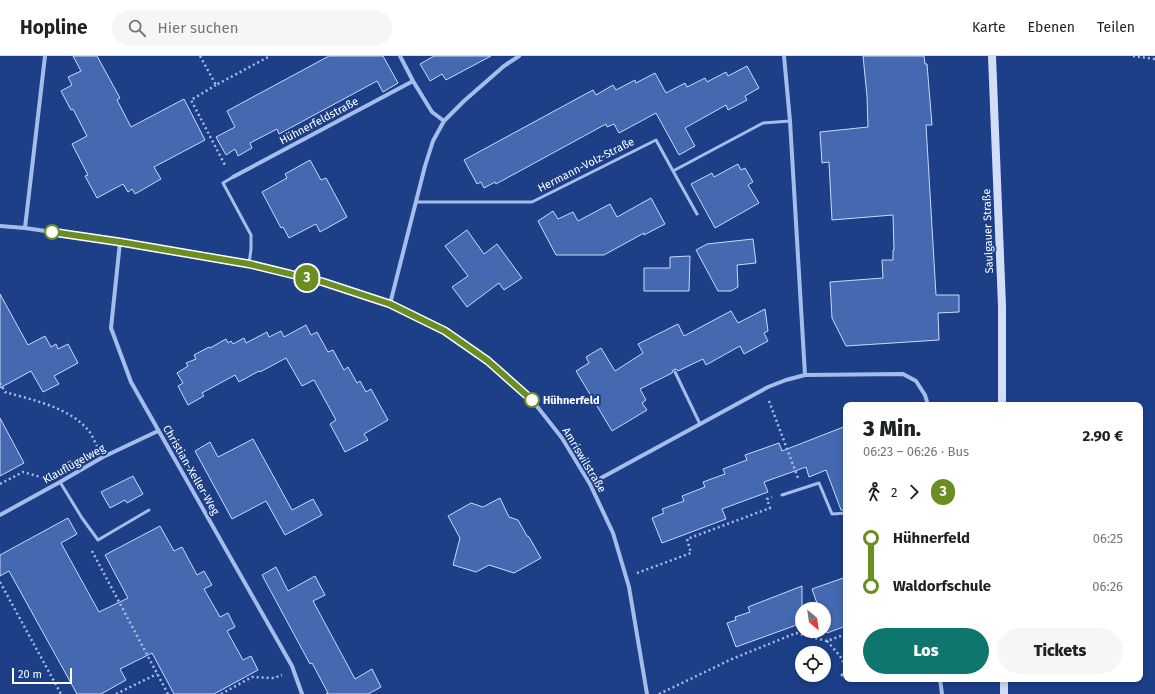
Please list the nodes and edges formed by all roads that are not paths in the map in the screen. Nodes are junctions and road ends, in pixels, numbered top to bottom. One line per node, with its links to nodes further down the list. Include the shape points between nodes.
1 (45, 56): 14 (street)
2 (400, 56): 6 (street)
3 (520, 56): 7 (street, via 504,66)
4 (784, 56): 8 (street)
5 (992, 56): 21 (main road, Saulgauer Straße, via 1002,306)
6 (413, 81): 7 (street, via 432,112); 10 (street, Hühnerfeldstraße)
7 (444, 121): 11 (street, via 433,140)
8 (790, 121): 9 (lane, via 763,123); 19 (street)
9 (673, 171): 11 (lane, Hermann-Volz-Straße, via 656,140 532,202); 12 (lane, Hermann-Volz-Straße)
10 (233, 177): 16 (lane, via 222,183 251,235)
11 (416, 202): 17 (street)
12 (697, 214)
13 (0, 226): 14 (street, Amriswilstraße)
14 (25, 228): 15 (street, Amriswilstraße)
15 (120, 242): 16 (street, Amriswilstraße); 23 (street, Christian-Xeller-Weg, via 111,328 131,382)
16 (249, 264): 17 (street, Amriswilstraße, via 323,282)
17 (390, 304): 25 (street, Amriswilstraße, via 445,331 499,370 532,400 562,438)
18 (675, 372): 22 (lane)
19 (805, 375): 20 (street, via 903,374 916,381); 22 (street, via 764,389)
20 (927, 402)
21 (1002, 402)
22 (700, 424): 25 (street)
23 (158, 432): 24 (street, Klauflügelweg, via 104,457); 32 (street, Christian-Xeller-Weg, via 293,670)
24 (60, 482): 27 (lane, via 98,540); 29 (street, Klauflügelweg)
25 (590, 484): 33 (street, Amriswilstraße, via 613,533 629,587)
26 (782, 495): 28 (lane, via 819,483 832,514)
27 (149, 510)
28 (843, 513)
29 (0, 516)
30 (940, 682): 34 (street)
31 (1004, 682): 35 (main road)
32 (302, 694)
33 (647, 694)
34 (942, 694)
35 (1004, 694)

